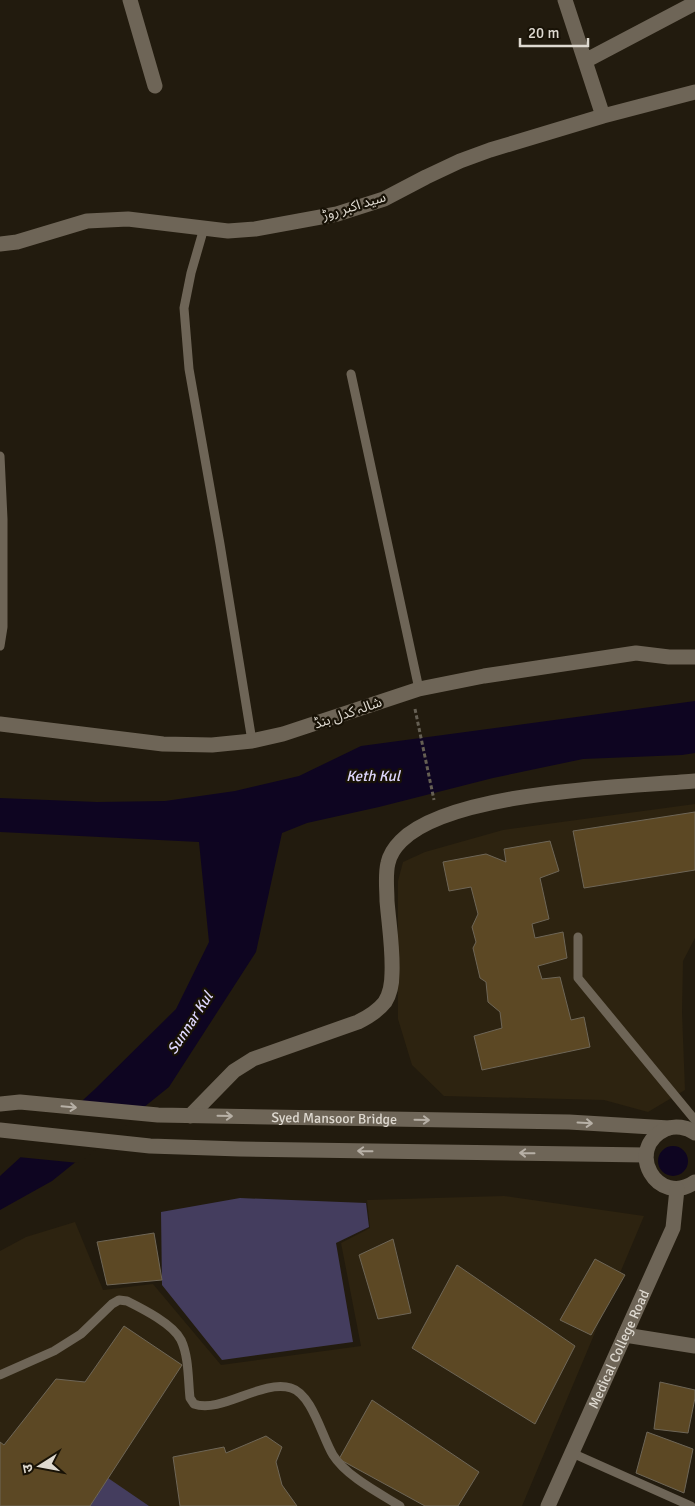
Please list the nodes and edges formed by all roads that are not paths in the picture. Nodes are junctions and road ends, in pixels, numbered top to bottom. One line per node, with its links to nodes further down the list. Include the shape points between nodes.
1 (130, 0): 5 (street)
2 (565, 0): 4 (street)
3 (695, 3): 4 (street)
4 (585, 60): 7 (street)
5 (155, 86)
6 (695, 92): 7 (street, سید اکبر روڑ)
7 (603, 116): 8 (street, سید اکبر روڑ, via 460,161 384,198 337,214 255,229 228,231)
8 (204, 228): 9 (street, سید اکبر روڑ, via 128,219 87,221 18,242); 16 (lane, via 184,308 189,369)
9 (0, 244)
10 (351, 374): 14 (lane)
11 (0, 456): 12 (lane, via 4,518)
12 (0, 646)
13 (695, 657): 14 (street, شالہ کدل بنڈ, via 636,653)
14 (419, 689): 16 (street, شالہ کدل بنڈ, via 319,723)
15 (0, 724): 16 (street, شالہ کدل بنڈ, via 163,744 212,745)
16 (252, 741)
17 (695, 781): 20 (street, via 575,790 509,800 465,809 417,828 392,851 387,864 392,984 386,1001 358,1022 253,1059 234,1071)
18 (578, 937): 21 (lane, via 578,978)
19 (0, 1104): 20 (street, Syed Mansoor Bridge, one-way to 20, via 20,1102)
20 (190, 1116): 22 (street, Syed Mansoor Bridge, one-way to 22, via 570,1122)
21 (695, 1120)
22 (669, 1128): 24 (street, Syed Mansoor Bridge, via 682,1127); 25 (street, via 658,1133 649,1143)
23 (0, 1130): 25 (street, one-way to 23, via 240,1150 150,1146)
24 (695, 1133)
25 (646, 1155): 26 (street, via 647,1167 664,1186)
26 (689, 1186): 27 (street, Medical College Road)
27 (625, 1335): 28 (street); 30 (street, Medical College Road)
28 (695, 1346)
29 (0, 1375): 31 (lane, via 54,1351 81,1334 112,1304 127,1301 176,1332 184,1352 190,1398 194,1404 207,1406 268,1388 291,1388 309,1404 333,1456 344,1468)
30 (572, 1453): 32 (street, Medical College Road); 33 (lane)
31 (400, 1506)
32 (548, 1506)
33 (692, 1506)

